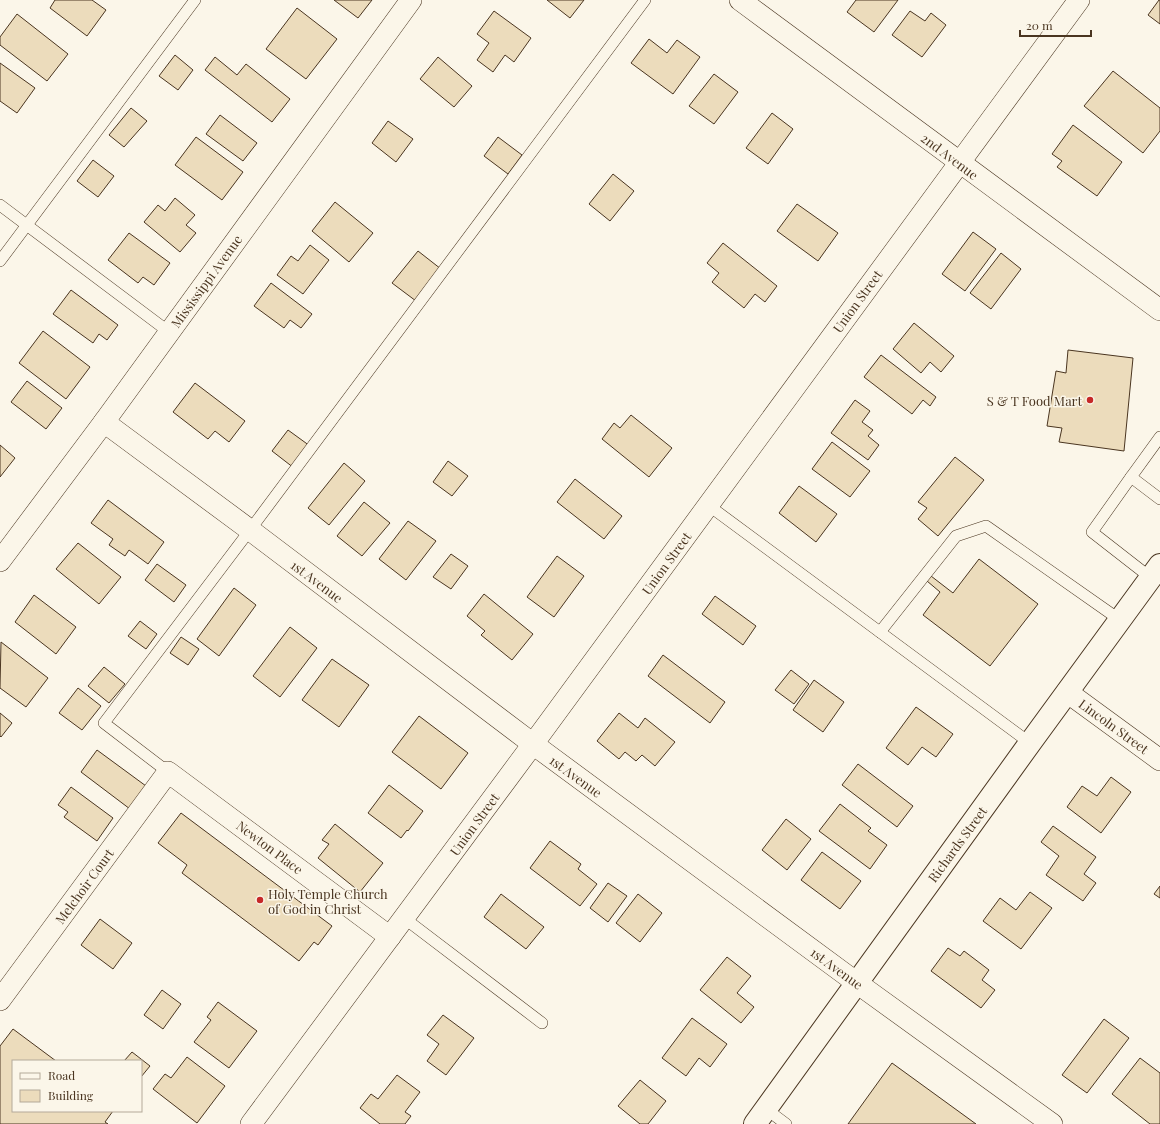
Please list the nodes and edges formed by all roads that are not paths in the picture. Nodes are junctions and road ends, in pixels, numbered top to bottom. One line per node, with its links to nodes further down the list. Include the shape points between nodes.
1 (195, 0): 8 (lane)
2 (411, 0): 11 (street, Mississippi Avenue)
3 (645, 0): 17 (lane)
4 (740, 0): 6 (street, 2nd Avenue)
5 (1079, 0): 6 (street, Union Street)
6 (958, 162): 10 (street, 2nd Avenue); 16 (street, Union Street)
7 (0, 205): 8 (lane)
8 (27, 225): 9 (lane); 11 (lane)
9 (0, 261)
10 (1160, 310)
11 (169, 332): 12 (street, Mississippi Avenue)
12 (104, 422): 17 (street, 1st Avenue); 18 (street, Mississippi Avenue)
13 (1160, 437): 14 (lane)
14 (1131, 477): 15 (lane); 19 (lane, via 1092,532)
15 (1160, 499)
16 (708, 505): 21 (lane); 24 (street, Union Street)
17 (250, 530): 24 (street, 1st Avenue); 26 (lane, via 104,723)
18 (0, 561)
19 (1155, 571): 20 (street, Richards Street)
20 (1120, 620): 21 (lane, via 986,526 956,536); 22 (street, Richards Street)
21 (880, 632): 23 (lane)
22 (1067, 692): 23 (street, Richards Street); 25 (street, Lincoln Street)
23 (1030, 742): 29 (street, Richards Street)
24 (533, 744): 27 (street, Union Street); 29 (street, 1st Avenue)
25 (1160, 760)
26 (168, 772): 28 (street, Newton Place); 30 (street, Melchoir Court)
27 (404, 918): 28 (street, Union Street); 31 (lane)
28 (390, 937): 33 (street, Union Street)
29 (857, 983): 32 (street, Richards Street); 35 (street, 1st Avenue)
30 (0, 1000)
31 (542, 1023)
32 (761, 1116): 34 (lane)
33 (251, 1124)
34 (786, 1124)
35 (1052, 1124)

